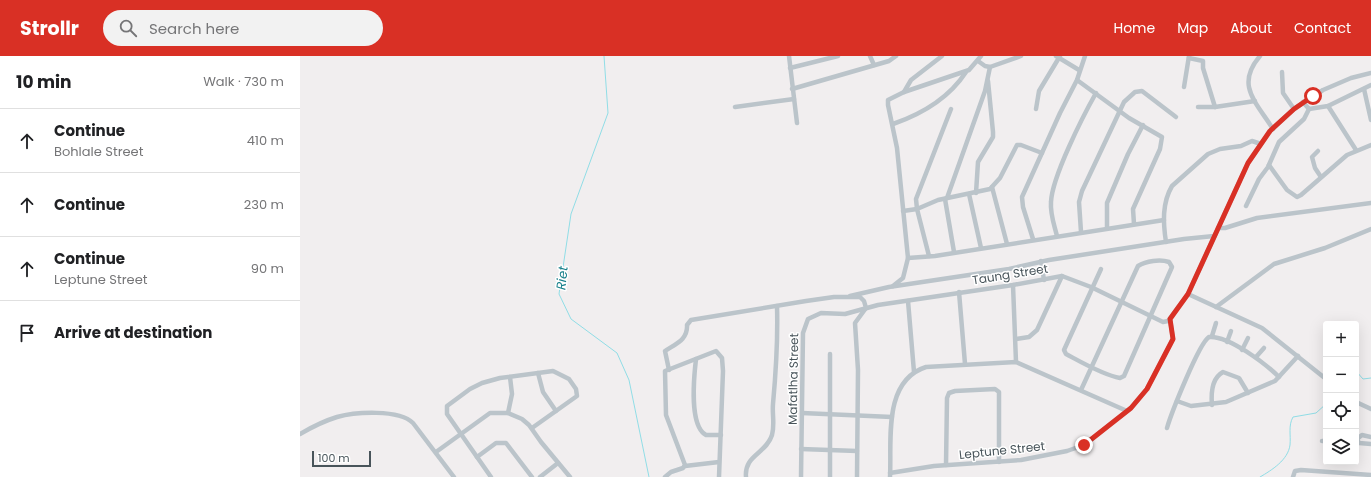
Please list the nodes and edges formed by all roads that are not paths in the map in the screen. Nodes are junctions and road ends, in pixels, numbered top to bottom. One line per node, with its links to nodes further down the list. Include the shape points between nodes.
1 (789, 56): 15 (street)
2 (838, 56): 15 (street)
3 (870, 56): 13 (street)
4 (896, 56): 13 (street)
5 (942, 56): 26 (street, via 911,80)
6 (981, 56): 12 (street)
7 (1021, 56): 14 (street)
8 (1085, 56): 16 (street)
9 (1260, 56): 29 (street, via 1248,75)
10 (1058, 57): 16 (street); 36 (street, via 1040,91)
11 (1189, 57): 23 (street); 34 (street, via 1203,61)
12 (978, 61): 14 (street); 17 (street)
13 (874, 65): 24 (street)
14 (990, 67): 20 (street)
15 (790, 68): 24 (street)
16 (1079, 70): 21 (street)
17 (966, 72): 26 (street); 43 (street, via 958,84 931,106)
18 (1282, 72): 37 (street, via 1284,93)
19 (1371, 73): 30 (street, via 1338,83)
20 (987, 79): 54 (street, via 993,137 978,162); 56 (street)
21 (1077, 80): 27 (street); 50 (street)
22 (1371, 85): 25 (street)
23 (1184, 87)
24 (792, 89): 28 (street)
25 (1364, 89): 32 (street); 41 (street)
26 (904, 92): 43 (street, via 888,100)
27 (1096, 93): 39 (street); 67 (street, via 1052,192 1050,212)
28 (794, 99): 31 (street); 42 (street)
29 (1255, 101): 34 (street); 45 (street)
30 (1303, 102): 37 (street); 38 (street)
31 (735, 106)
32 (1328, 106): 38 (street); 48 (street)
33 (1198, 107): 34 (street)
34 (1215, 107)
35 (951, 109): 59 (street, via 916,199)
36 (1036, 109)
37 (1294, 109): 45 (street)
38 (1309, 109): 51 (street, via 1304,119 1282,137)
39 (1120, 111): 40 (street, via 1127,99 1140,91); 44 (street); 66 (street, via 1082,191 1079,202)
40 (1176, 117)
41 (1371, 120)
42 (797, 122)
43 (893, 124): 60 (street)
44 (1143, 125): 62 (street, via 1158,134 1162,141 1133,209); 63 (street, via 1107,203)
45 (1273, 129): 46 (street)
46 (1261, 144): 61 (street, via 1252,141 1208,154 1172,186 1166,201); 64 (street, via 1248,163)
47 (1371, 145): 48 (street)
48 (1356, 150): 52 (street)
49 (1318, 151): 52 (street, via 1312,157 1312,162)
50 (1042, 153): 53 (street, via 1017,145); 69 (street, via 1022,197)
51 (1269, 165): 52 (street, via 1287,190 1297,197); 58 (street)
52 (1321, 177)
53 (992, 188): 54 (street); 71 (street)
54 (976, 193): 55 (street)
55 (969, 194): 56 (street); 72 (street)
56 (946, 199): 59 (street); 73 (street)
57 (1371, 203): 64 (street, via 1257,218)
58 (1246, 206)
59 (917, 209): 60 (street); 74 (street)
60 (903, 212): 75 (street)
61 (1164, 220): 62 (street); 70 (street)
62 (1134, 224): 63 (street)
63 (1107, 228): 66 (street)
64 (1218, 228): 68 (street)
65 (1371, 229): 89 (street, via 1274,264)
66 (1081, 232): 67 (street)
67 (1056, 236): 69 (street)
68 (1214, 236): 70 (street); 84 (street)
69 (1033, 239): 71 (street)
70 (1166, 242): 76 (street)
71 (1007, 244): 72 (street)
72 (981, 248): 73 (street)
73 (954, 252): 74 (street)
74 (929, 256): 75 (street)
75 (908, 258): 81 (street, via 903,278)
76 (1041, 261): 79 (street); 81 (street, via 1009,269)
77 (1100, 269): 82 (street)
78 (1062, 276): 79 (street, Taung Street); 82 (street, Taung Street); 97 (street, via 1037,330 1029,337)
79 (1044, 280): 80 (street, Taung Street)
80 (1013, 285): 83 (street, Taung Street); 97 (street)
81 (889, 287): 85 (street)
82 (1091, 287): 87 (street, Taung Street); 107 (street, via 1064,350 1066,354)
83 (959, 292): 86 (street, Taung Street); 106 (street)
84 (1188, 294): 89 (street); 92 (street)
85 (850, 296): 88 (street); 90 (street, via 863,299)
86 (908, 300): 90 (street, Taung Street); 109 (street)
87 (1121, 302): 91 (street, Taung Street); 91 (street, via 1138,266 1144,262 1167,261 1172,270); 107 (street)
88 (777, 306): 108 (street, via 689,321 684,337 665,351); 155 (street, via 774,425 768,445 749,461)
89 (1216, 307): 102 (street, via 1262,328)
90 (866, 308): 123 (street, Mafatlha Street, via 845,314 821,313 805,323); 125 (street, via 855,323)
91 (1150, 316): 92 (street, Taung Street, via 1165,322); 107 (street, via 1123,377 1117,378)
92 (1170, 319): 120 (street, Leptune Street, via 1173,335 1166,354 1147,389)
93 (1216, 323): 95 (street)
94 (1232, 331): 98 (street)
95 (1212, 336): 98 (street); 116 (street, via 1203,344)
96 (1248, 338): 100 (street)
97 (1016, 339): 105 (street)
98 (1227, 342): 100 (street)
99 (1264, 348): 103 (street)
100 (1242, 350): 103 (street)
101 (830, 354): 124 (street)
102 (1298, 356): 112 (street); 113 (street)
103 (1256, 357): 112 (street)
104 (696, 360): 108 (street); 131 (street, via 694,408 698,427 706,435); 131 (street, via 716,351 722,358)
105 (1016, 362): 106 (street); 114 (street)
106 (965, 364): 109 (street, via 926,367)
107 (1091, 366): 114 (street)
108 (669, 370): 145 (street, via 665,372 666,415)
109 (914, 372): 126 (street, via 897,395)
110 (538, 373): 111 (street); 121 (street, via 543,392); 121 (street, via 556,371 567,377 576,388 577,396)
111 (510, 377): 122 (street, via 512,394); 130 (street, via 476,386 447,406 447,414)
112 (1279, 377): 115 (street, via 1272,383)
113 (1323, 377)
114 (1081, 390): 120 (street)
115 (1248, 393): 118 (street); 118 (street, via 1241,379 1223,372 1218,375 1213,387)
116 (1177, 401): 118 (street, via 1191,406); 128 (street)
117 (1359, 403): 119 (street)
118 (1212, 405)
119 (1371, 409)
120 (1127, 410): 142 (street, Leptune Street, via 1078,448 1028,459)
121 (556, 411): 127 (street)
122 (508, 413): 127 (street, via 522,419); 130 (street, via 490,413)
123 (802, 413): 124 (street); 136 (street, Mafatlha Street)
124 (830, 414): 125 (street); 137 (street)
125 (858, 415): 126 (street); 138 (street)
126 (892, 417): 146 (street)
127 (532, 428): 143 (street)
128 (1167, 428)
129 (300, 434): 139 (street, via 318,424 342,416 394,414 411,421)
130 (460, 434): 139 (street); 140 (street)
131 (721, 435): 141 (street)
132 (1359, 437): 133 (street)
133 (1371, 437)
134 (1359, 442): 135 (street)
135 (1371, 444)
136 (801, 449): 137 (street); 156 (street, Mafatlha Street)
137 (831, 450): 138 (street); 157 (street)
138 (857, 451): 158 (street)
139 (436, 452): 148 (street)
140 (477, 457): 149 (street); 150 (street, via 496,443 506,443)
141 (719, 462): 145 (street); 154 (street)
142 (999, 462): 144 (street, Leptune Street); 144 (street, via 999,392 994,389 955,391 947,398)
143 (558, 463): 151 (street); 152 (street)
144 (946, 465): 146 (street, Leptune Street)
145 (685, 466): 153 (street, via 668,473)
146 (890, 475)
147 (1371, 475): 159 (street, via 1301,470 1296,471)
148 (451, 476)
149 (491, 477)
150 (532, 477)
151 (540, 477)
152 (570, 477)
153 (665, 477)
154 (719, 477)
155 (746, 477)
156 (801, 477)
157 (830, 477)
158 (857, 477)
159 (1293, 477)

